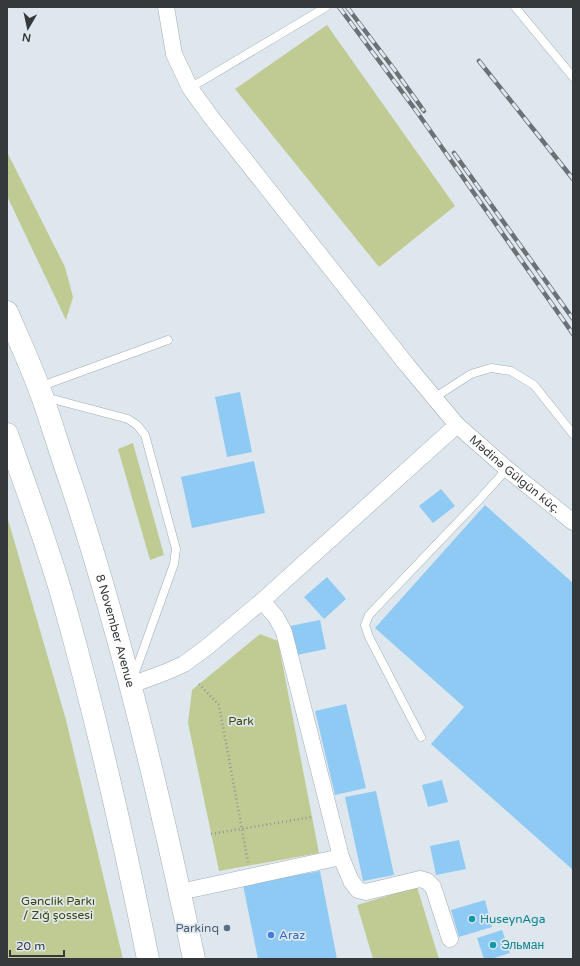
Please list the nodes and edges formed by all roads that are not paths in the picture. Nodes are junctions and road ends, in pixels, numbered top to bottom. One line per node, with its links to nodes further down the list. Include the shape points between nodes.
1 (166, 7): 5 (street, Mədinə Gülgün küç., via 174,54)
2 (326, 7): 5 (lane)
3 (515, 7): 4 (lane)
4 (573, 77)
5 (190, 88): 9 (street, Mədinə Gülgün küç.)
6 (7, 312): 8 (highway, 8 November Avenue)
7 (168, 340): 8 (lane)
8 (40, 392): 16 (highway, 8 November Avenue, via 106,595); 16 (lane, via 128,419 145,435 176,549 174,564)
9 (434, 398): 10 (street, Mədinə Gülgün küç.); 12 (lane, via 471,374 491,368 511,371 534,385)
10 (457, 426): 13 (street, Mədinə Gülgün küç.); 15 (street)
11 (7, 434): 21 (highway, via 68,616 89,696)
12 (573, 434)
13 (507, 469): 14 (street, Mədinə Gülgün küç.); 17 (lane, via 369,615 365,625)
14 (573, 522)
15 (262, 600): 16 (street, via 184,664); 18 (street, via 284,632)
16 (131, 685): 19 (highway, 8 November Avenue)
17 (421, 737)
18 (341, 857): 19 (street); 20 (street, via 351,881 358,890 366,892 420,879 427,881 433,887)
19 (180, 892): 22 (highway, 8 November Avenue)
20 (450, 939)
21 (148, 959)
22 (194, 959)

